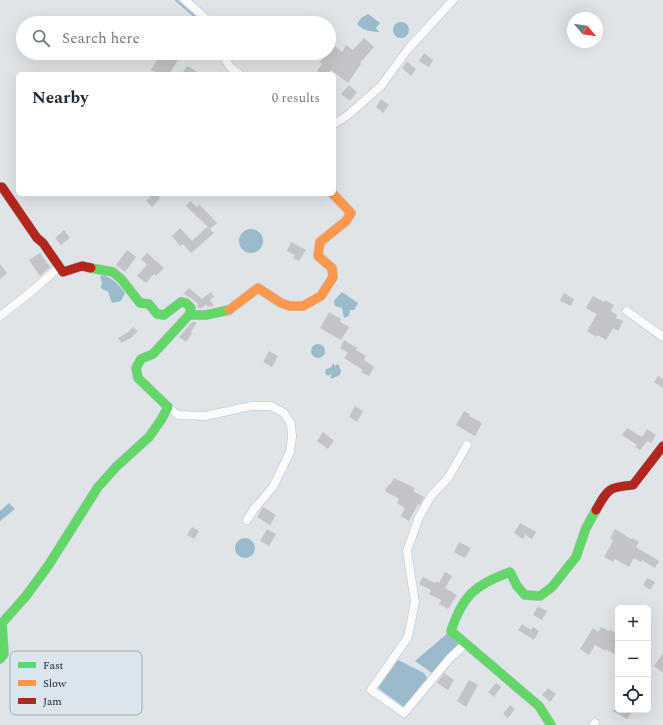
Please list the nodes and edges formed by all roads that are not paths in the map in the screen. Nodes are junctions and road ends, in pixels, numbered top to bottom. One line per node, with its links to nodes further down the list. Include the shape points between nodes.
1 (185, 0): 3 (street)
2 (453, 0): 6 (street, via 408,49 381,86)
3 (203, 16)
4 (226, 60): 5 (street)
5 (236, 72)
6 (336, 123)
7 (0, 187): 9 (street)
8 (334, 196): 11 (street, via 351,213 346,221 320,242 318,256 332,268 334,277 321,296 304,306 290,306 258,288 230,310 206,315)
9 (60, 266): 11 (street, via 64,272 82,266 113,272 140,303 149,304 156,314 164,315 181,302 191,308); 12 (street)
10 (627, 311): 13 (street)
11 (189, 315): 14 (street, via 153,354 141,359 136,368 138,378)
12 (0, 316)
13 (663, 337)
14 (168, 407): 17 (street, via 178,415 205,416 251,406 271,406 284,413 291,424 290,452 273,487); 19 (street, via 149,437 98,487 48,566 2,623 4,654)
15 (467, 445): 18 (street, via 448,478 431,496 419,517 407,551 415,602 408,637 371,690 404,713)
16 (663, 446): 18 (street, via 633,485 619,486 606,492 586,528 576,557 552,587 540,596 526,595 517,586 510,572 474,589 456,615 451,631)
17 (247, 520)
18 (465, 644): 20 (street, via 539,706)
19 (0, 659)
20 (551, 725)

